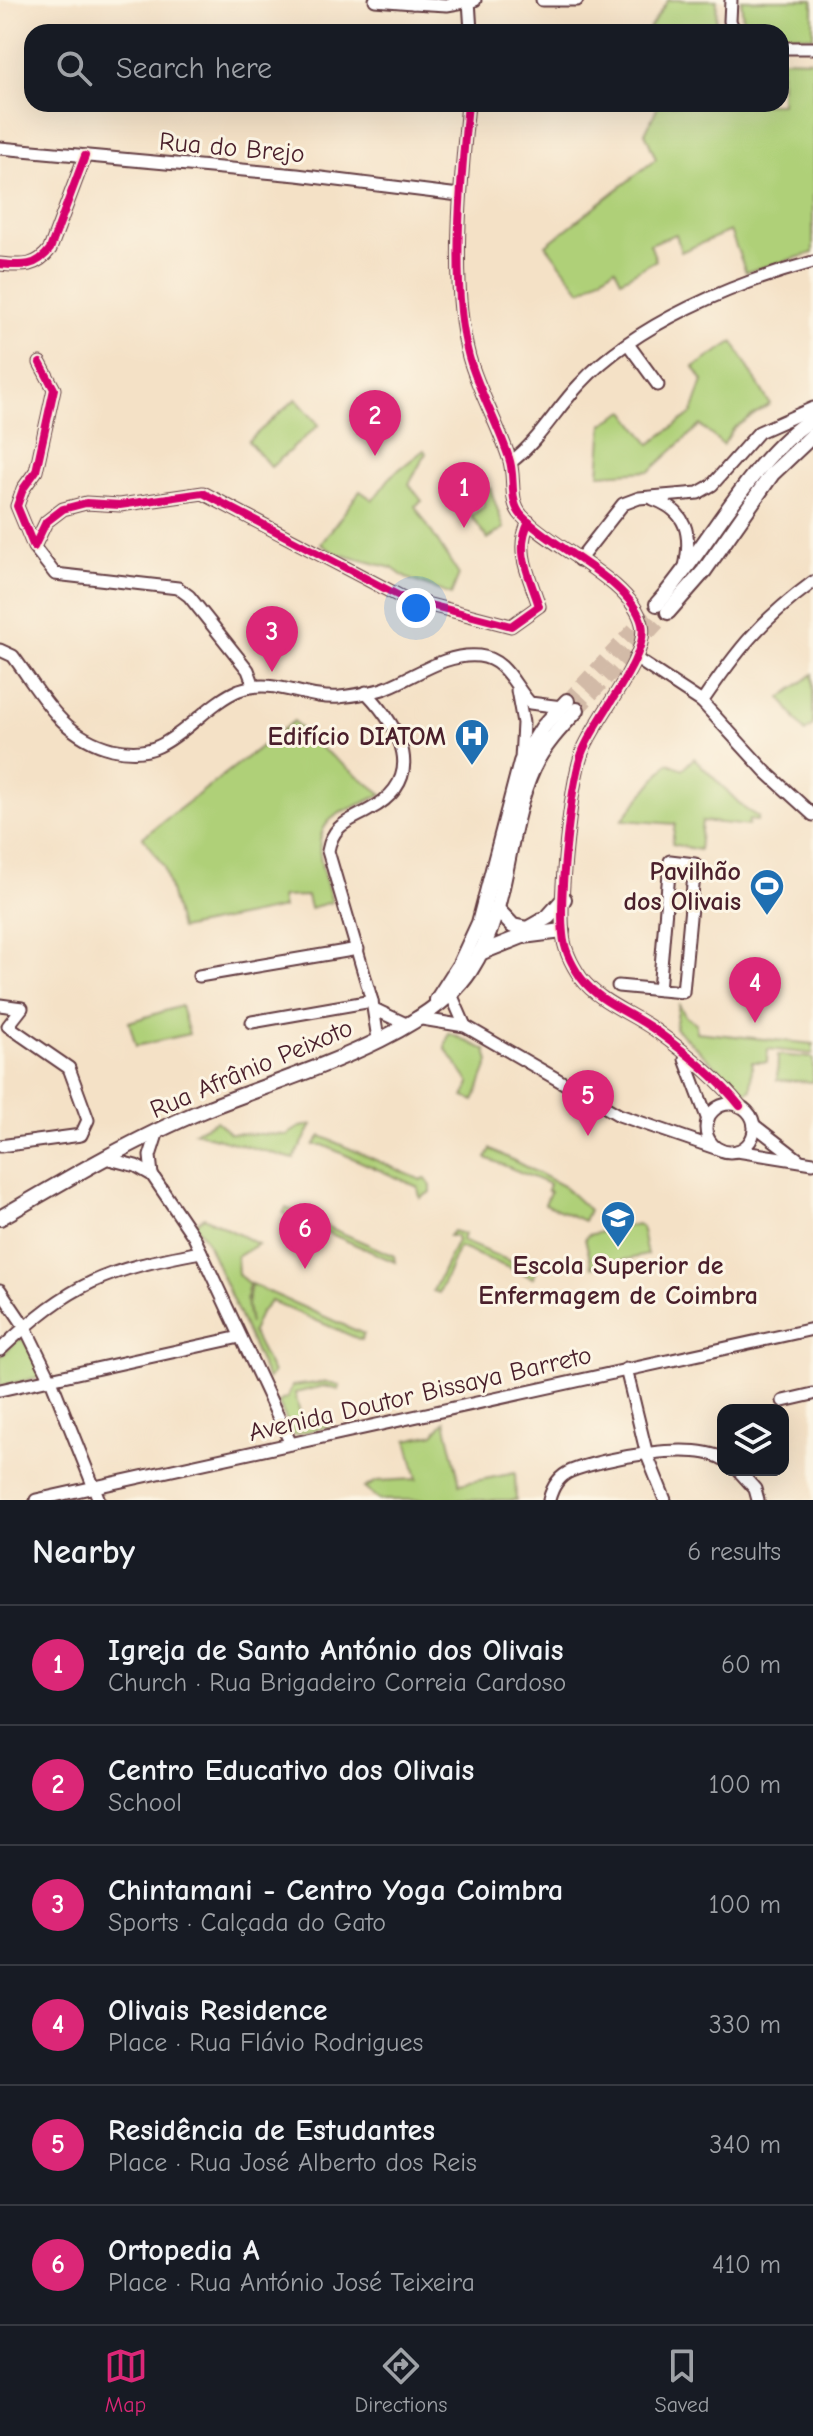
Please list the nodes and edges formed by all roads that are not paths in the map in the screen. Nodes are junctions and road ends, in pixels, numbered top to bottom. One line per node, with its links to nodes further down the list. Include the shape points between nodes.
1 (375, 0): 5 (street)
2 (542, 0): 3 (street)
3 (577, 0)
4 (731, 0): 8 (street)
5 (413, 1): 6 (street)
6 (471, 1): 7 (street)
7 (471, 24)
8 (731, 24)
9 (789, 48): 10 (street)
10 (813, 48)
11 (467, 112): 14 (street)
12 (0, 148): 13 (street, Rua do Brejo)
13 (85, 156): 14 (street, Rua do Brejo); 16 (street, via 42,261)
14 (459, 195): 23 (street, via 465,340)
15 (813, 262): 17 (street, via 725,293)
16 (0, 264)
17 (628, 344): 19 (street); 23 (street, via 581,382)
18 (40, 363): 26 (street, via 54,389 36,471 17,506)
19 (658, 385)
20 (813, 408): 24 (street, via 759,432 712,485 698,493)
21 (813, 419): 28 (main road, via 761,467)
22 (813, 435): 28 (main road, via 772,474 704,571 663,608)
23 (511, 462): 25 (street, via 516,506)
24 (649, 498): 27 (street, via 631,501 613,513); 28 (street, via 672,508 687,528 690,541)
25 (529, 522): 26 (street, via 521,549 539,606 511,626 403,598 203,493 63,509 46,522); 27 (street)
26 (34, 547): 32 (street, via 55,574 178,588 248,670)
27 (579, 560): 31 (street, via 629,599 642,620 643,641)
28 (683, 576)
29 (813, 582): 35 (street, via 741,645)
30 (0, 650): 32 (street, via 13,656 73,733 127,753 158,747 237,691)
31 (635, 658): 35 (street); 39 (street, via 582,753)
32 (254, 686): 34 (street, via 266,683 317,696)
33 (517, 690): 34 (street, via 506,667 481,656 445,659 384,689); 36 (street, via 530,703); 37 (street, via 523,723)
34 (366, 692): 42 (street, via 389,716 404,745 402,775 391,793 372,809 342,822 330,836 328,851)
35 (702, 702): 38 (street)
36 (569, 706): 37 (main road, Rua Afrânio Peixoto); 40 (main road, Rua Afrânio Peixoto, via 533,767)
37 (521, 762): 48 (main road, Rua Afrânio Peixoto, via 479,923)
38 (813, 815)
39 (564, 899): 40 (main road, via 527,929 513,926); 41 (street)
40 (496, 908): 43 (main road, Rua Afrânio Peixoto)
41 (562, 931): 43 (main road, via 523,936); 55 (street, via 573,964 597,995 655,1030)
42 (358, 949): 44 (street); 50 (street)
43 (480, 953): 47 (main road, Rua Afrânio Peixoto)
44 (199, 976)
45 (618, 986): 46 (street)
46 (659, 990): 46 (street, via 683,992 695,864 670,861)
47 (451, 994): 48 (main road, Rua Afrânio Peixoto); 53 (street)
48 (434, 1004): 51 (main road, Rua Afrânio Peixoto)
49 (0, 1005): 61 (street, via 22,1008 8,1026 69,1068 88,1120 81,1135)
50 (373, 1005): 51 (street); 52 (street); 54 (street)
51 (411, 1021): 53 (street); 54 (main road, Rua Afrânio Peixoto)
52 (252, 1022)
53 (465, 1026): 60 (street, via 619,1115)
54 (378, 1039): 59 (main road, Rua Afrânio Peixoto)
55 (683, 1055): 56 (street); 57 (street)
56 (740, 1106): 57 (street, via 724,1105); 58 (street)
57 (707, 1124): 60 (street); 62 (street, via 711,1141)
58 (754, 1125): 63 (street, via 748,1144); 65 (street)
59 (157, 1134): 64 (main road, Rua Afrânio Peixoto); 66 (street, via 150,1156)
60 (677, 1136): 62 (street)
61 (0, 1146)
62 (721, 1150): 63 (street)
63 (737, 1151): 65 (street)
64 (109, 1159): 66 (street); 67 (main road, Rua Afrânio Peixoto)
65 (807, 1163)
66 (152, 1175): 68 (street)
67 (0, 1218)
68 (201, 1252): 70 (street, via 92,1279); 72 (street)
69 (0, 1290): 70 (street)
70 (25, 1327): 73 (street); 75 (street)
71 (813, 1329): 74 (street, Avenida Doutor Bissaya Barreto)
72 (240, 1337): 75 (street); 79 (street)
73 (0, 1350)
74 (626, 1369): 79 (street, Avenida Doutor Bissaya Barreto); 80 (street)
75 (51, 1380): 76 (street); 83 (street)
76 (0, 1390)
77 (813, 1394): 78 (street)
78 (783, 1401)
79 (291, 1444): 83 (street, Avenida Doutor Bissaya Barreto)
80 (647, 1455): 81 (street, via 696,1449); 86 (street, via 569,1472 553,1487); 87 (street)
81 (717, 1457)
82 (743, 1476): 88 (street)
83 (92, 1488): 84 (street, Avenida Doutor Bissaya Barreto); 85 (street)
84 (36, 1500)
85 (99, 1500)
86 (549, 1500)
87 (665, 1500)
88 (758, 1500)

